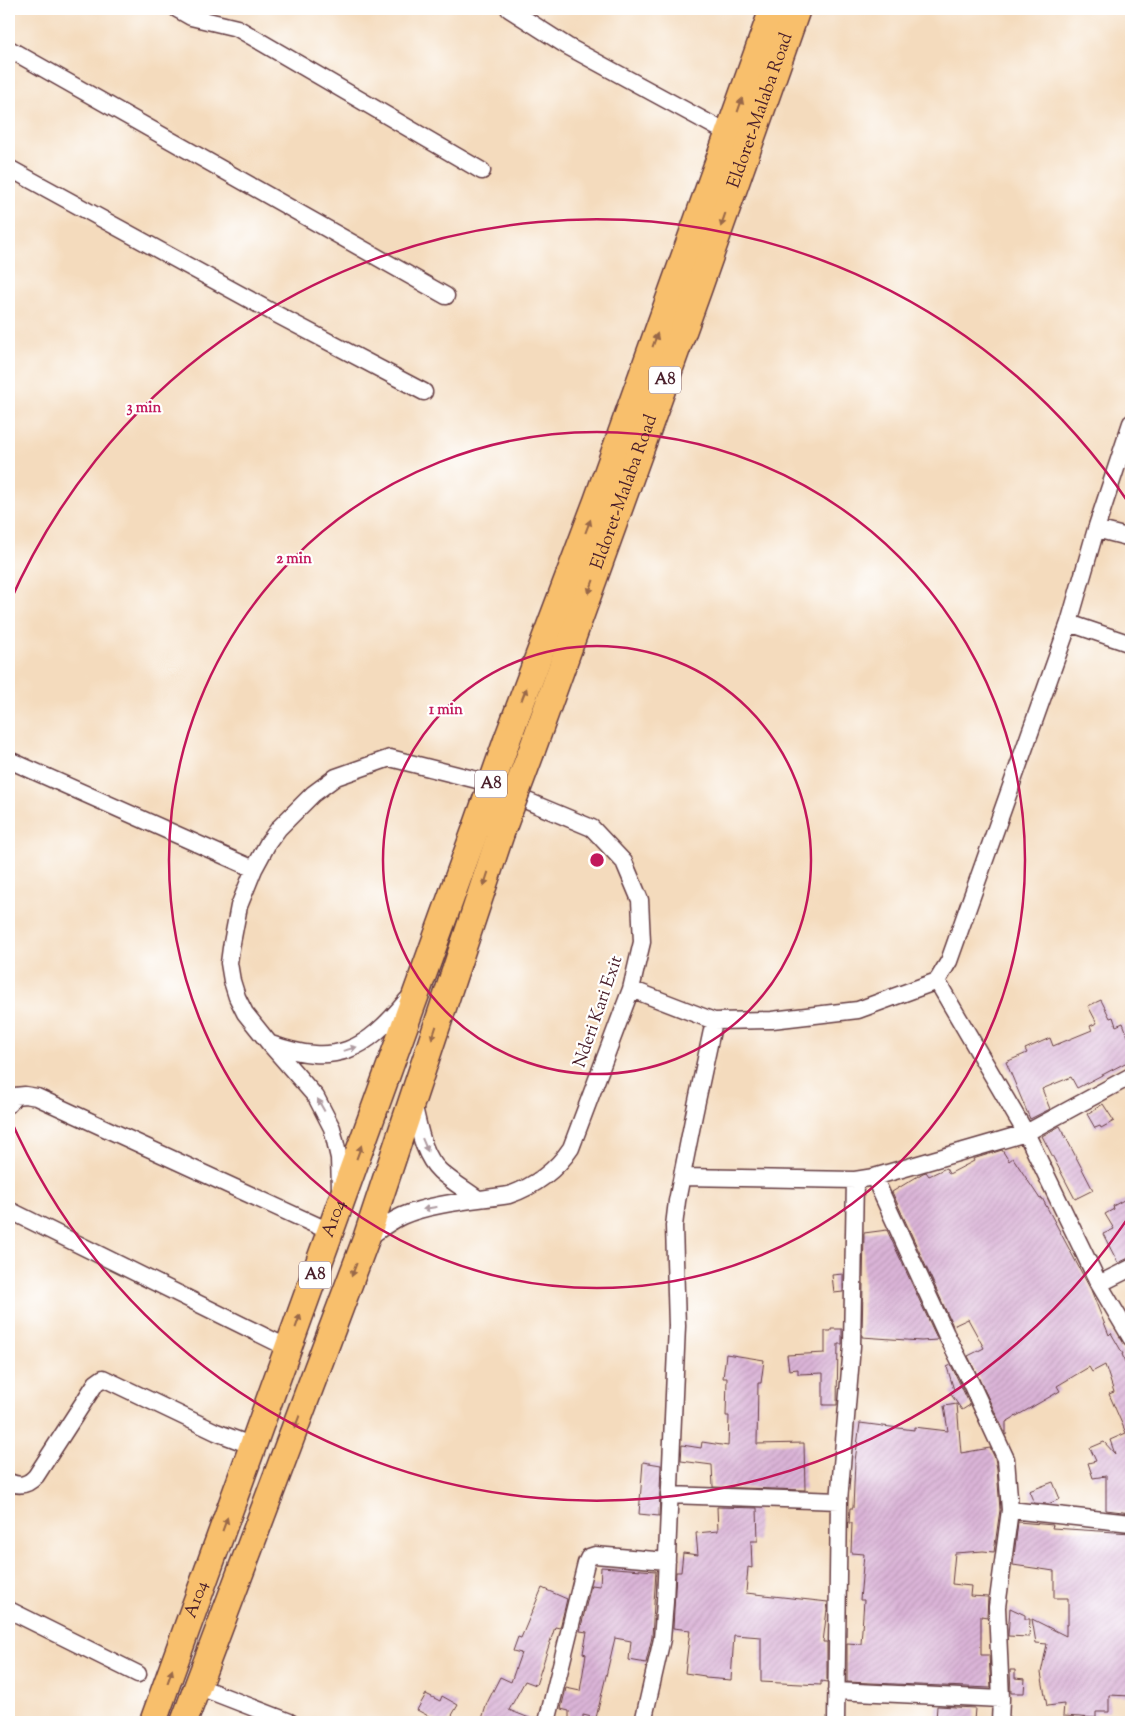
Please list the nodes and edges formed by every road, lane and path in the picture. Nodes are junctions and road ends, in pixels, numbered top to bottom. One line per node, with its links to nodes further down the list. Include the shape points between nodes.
1 (177, 9): 8 (street, via 191,17 237,28)
2 (509, 9): 6 (street, via 567,46)
3 (773, 9): 6 (highway, Eldoret-Malaba Road / A8, one-way to 3)
4 (796, 9): 25 (highway, Eldoret-Malaba Road / A8, one-way to 25, bridge, via 501,833)
5 (9, 50): 9 (street)
6 (729, 134): 17 (highway, Eldoret-Malaba Road / A8, one-way to 6, bridge)
7 (9, 168): 10 (street)
8 (482, 171)
9 (446, 296)
10 (424, 392)
11 (1131, 424): 12 (street)
12 (1096, 529): 13 (street); 14 (street)
13 (1131, 538)
14 (1069, 623): 15 (street); 19 (street, via 949,960)
15 (1131, 644)
16 (9, 760): 18 (street)
17 (476, 828): 20 (highway, A104 / A8)
18 (254, 869): 21 (street, Nderi Kari Exit, via 279,828 313,794 336,777 390,758 477,780 592,828 624,862 641,907 642,942); 23 (street, via 239,906 229,963 232,981 245,1013)
19 (937, 981): 22 (street, via 858,1010 772,1020); 27 (street)
20 (419, 986): 23 (street, one-way to 20, via 306,1054 325,1054 358,1046 380,1031); 32 (highway, A104 / A8, one-way to 20)
21 (632, 989): 22 (street); 31 (street, Nderi Kari Exit, via 564,1159 530,1186 509,1195)
22 (714, 1021): 28 (street)
23 (269, 1043): 32 (street, one-way to 23, via 339,1158 332,1128 316,1097)
24 (1131, 1076): 27 (street)
25 (412, 1098): 31 (street, one-way to 31, via 422,1141 432,1160 439,1170); 35 (highway, A8)
26 (9, 1104): 34 (street, via 15,1096 37,1097)
27 (1026, 1133): 29 (street); 37 (street)
28 (682, 1177): 30 (street); 42 (street, via 674,1226 677,1326)
29 (874, 1177): 30 (street); 44 (street, via 1006,1459)
30 (855, 1180): 43 (street, via 852,1346)
31 (478, 1199): 35 (street, Nderi Kari Exit, one-way to 35, via 402,1216)
32 (341, 1203): 34 (highway, A104 / A8)
33 (9, 1210): 39 (street)
34 (330, 1232): 39 (highway, A104 / A8, one-way to 34)
35 (366, 1239): 49 (highway, A8, one-way to 49)
36 (1131, 1268): 37 (street)
37 (1099, 1284): 38 (street)
38 (1131, 1338)
39 (288, 1348): 40 (highway, A104 / A8)
40 (253, 1446): 41 (street, via 216,1432 103,1378 96,1383 36,1476 30,1482 16,1485); 52 (highway, A104 / A8, one-way to 40)
41 (9, 1482)
42 (669, 1495): 43 (street); 46 (street)
43 (839, 1501): 50 (street)
44 (1010, 1510): 45 (street); 51 (street, via 996,1607)
45 (1131, 1523)
46 (667, 1560): 55 (street, via 589,1557); 56 (street, via 662,1639)
47 (9, 1610): 48 (street)
48 (138, 1674)
49 (197, 1686): 53 (highway, A8); 54 (street)
50 (836, 1691): 51 (street); 57 (street)
51 (1001, 1699): 58 (street)
52 (153, 1722)
53 (184, 1722)
54 (290, 1722)
55 (547, 1722)
56 (644, 1722)
57 (836, 1722)
58 (1000, 1722)

